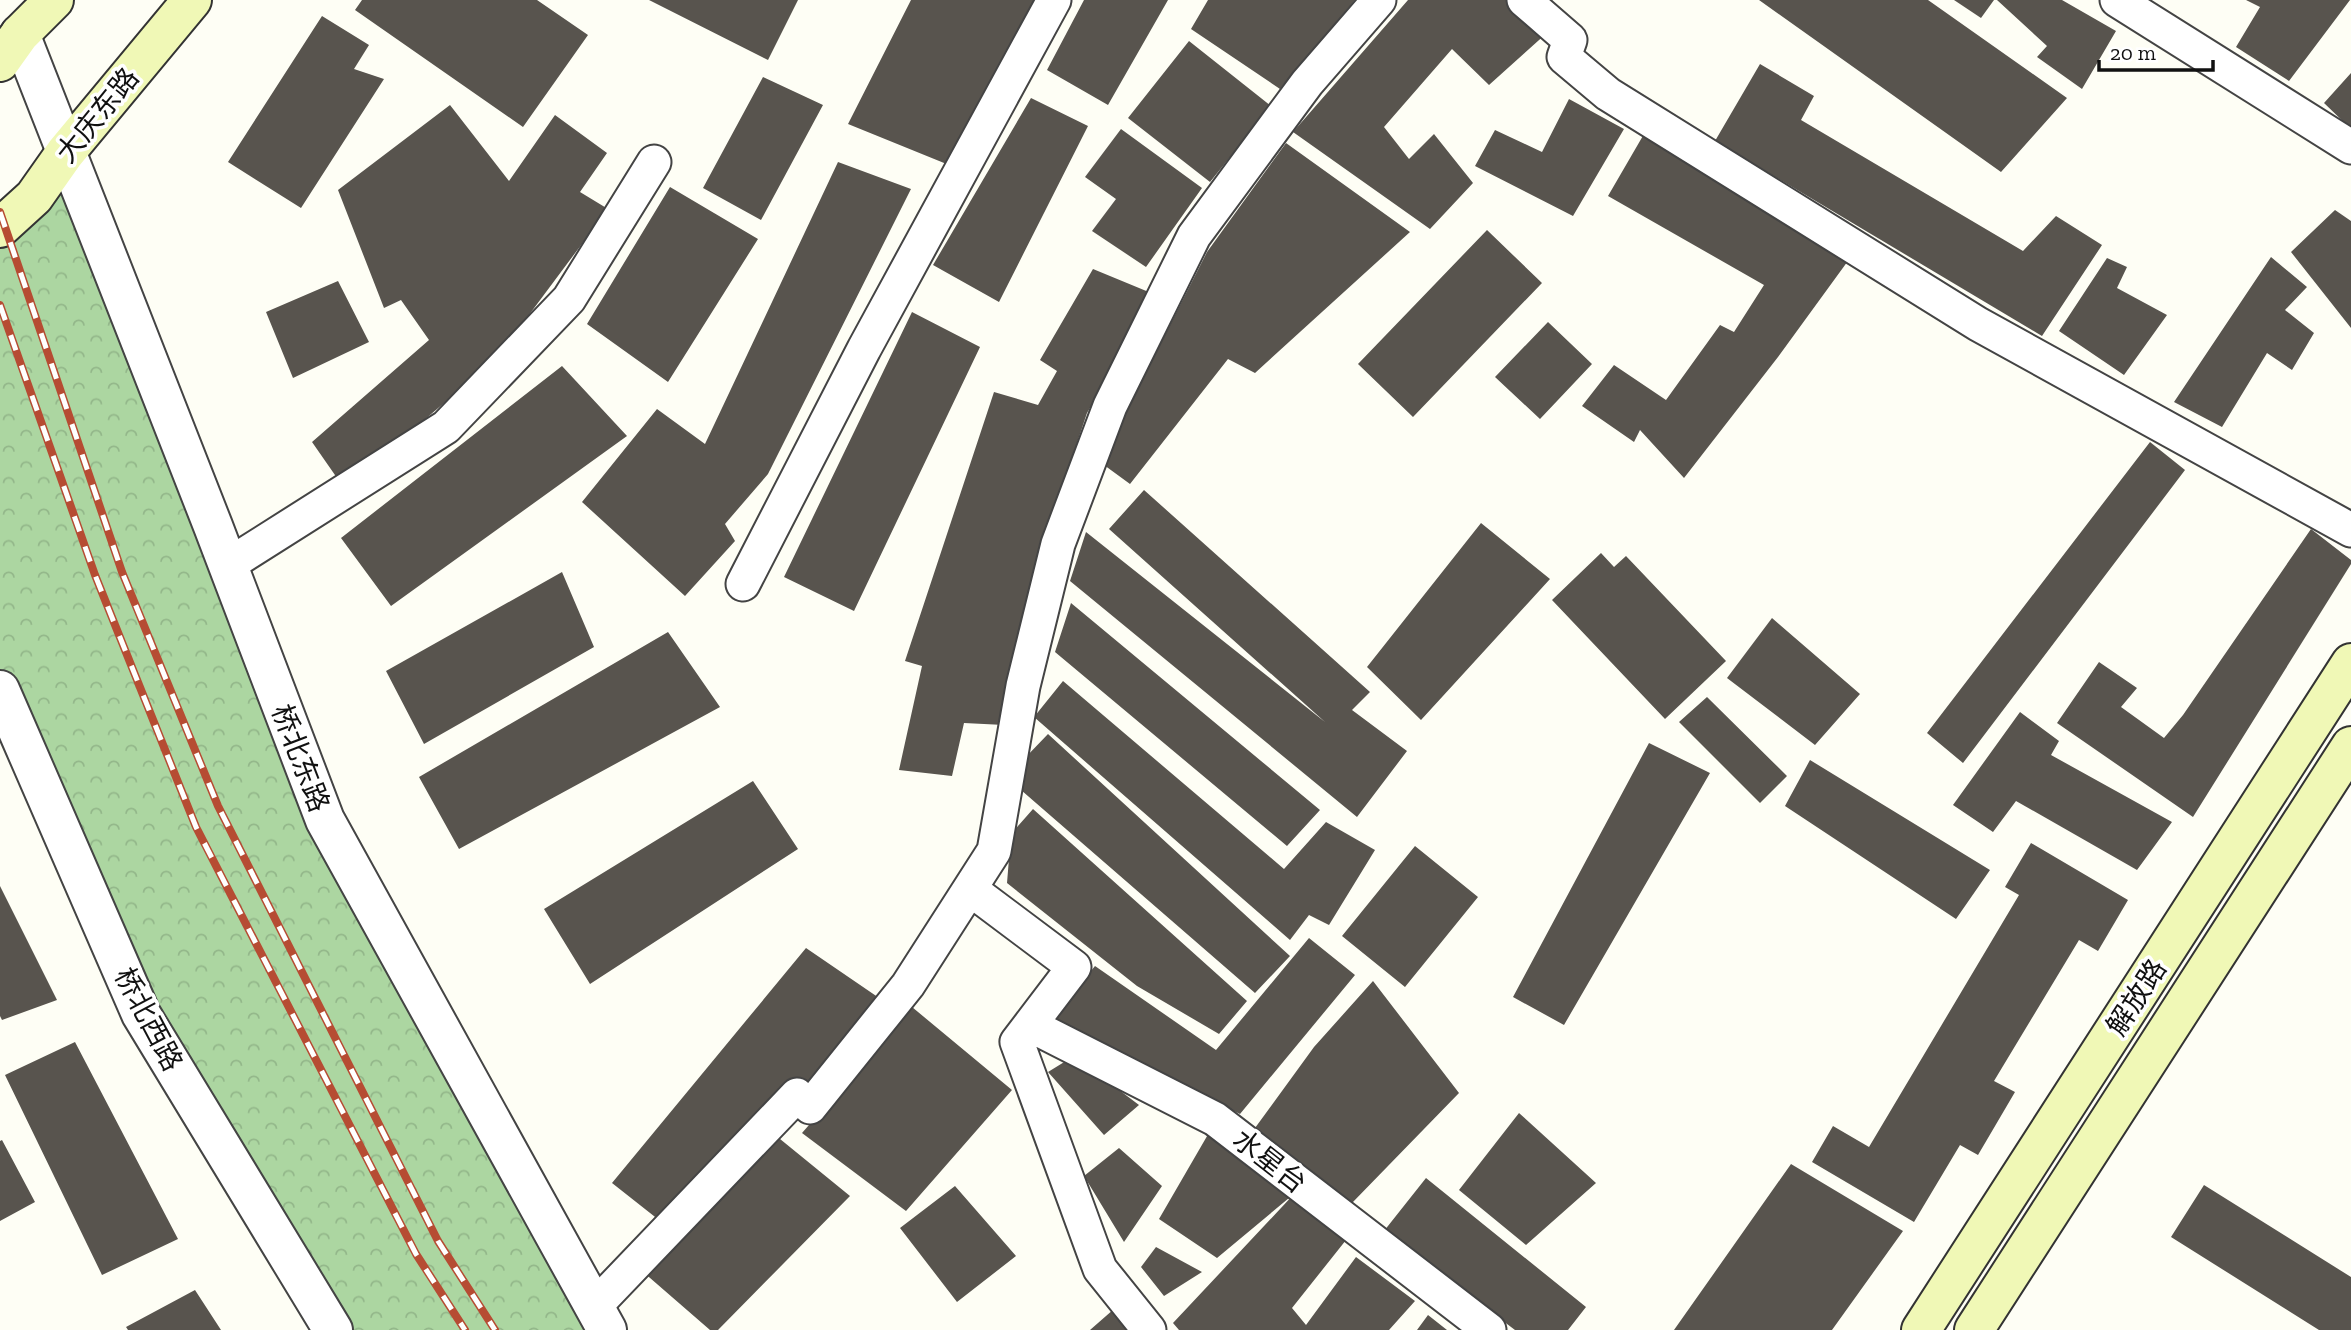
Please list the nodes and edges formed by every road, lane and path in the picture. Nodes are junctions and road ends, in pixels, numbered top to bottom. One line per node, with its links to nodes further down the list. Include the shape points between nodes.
1 (54, 0): 7 (main road)
2 (192, 0): 9 (main road, 大庆东路)
3 (1054, 0): 14 (street, via 864,349)
4 (1379, 0): 18 (street, via 1307,83 1194,236 1110,406 1058,544 1023,687 994,851)
5 (1524, 0): 12 (street, via 1570,40 1564,57 1608,94 1978,324)
6 (2117, 0): 8 (street)
7 (10, 48): 9 (street, 桥北东路)
8 (2351, 147)
9 (65, 153): 11 (main road, 大庆东路, via 34,197); 13 (street, 桥北东路)
10 (654, 162): 13 (street, via 569,299 446,427)
11 (0, 228)
12 (2351, 530)
13 (228, 565): 20 (street, 桥北东路, via 324,820)
14 (743, 584)
15 (2351, 663): 24 (main road, 解放路)
16 (0, 690): 21 (street, 桥北西路, via 141,1014)
17 (2351, 746): 25 (main road, 解放路)
18 (970, 889): 19 (street, via 1074,967); 20 (street, via 908,985 810,1107 797,1096)
19 (1030, 1025): 22 (street, via 1017,1042 1100,1269); 23 (street, 水星台, via 1215,1119)
20 (600, 1319)
21 (333, 1330)
22 (1149, 1330)
23 (1489, 1330)
24 (1921, 1330)
25 (1974, 1330)

